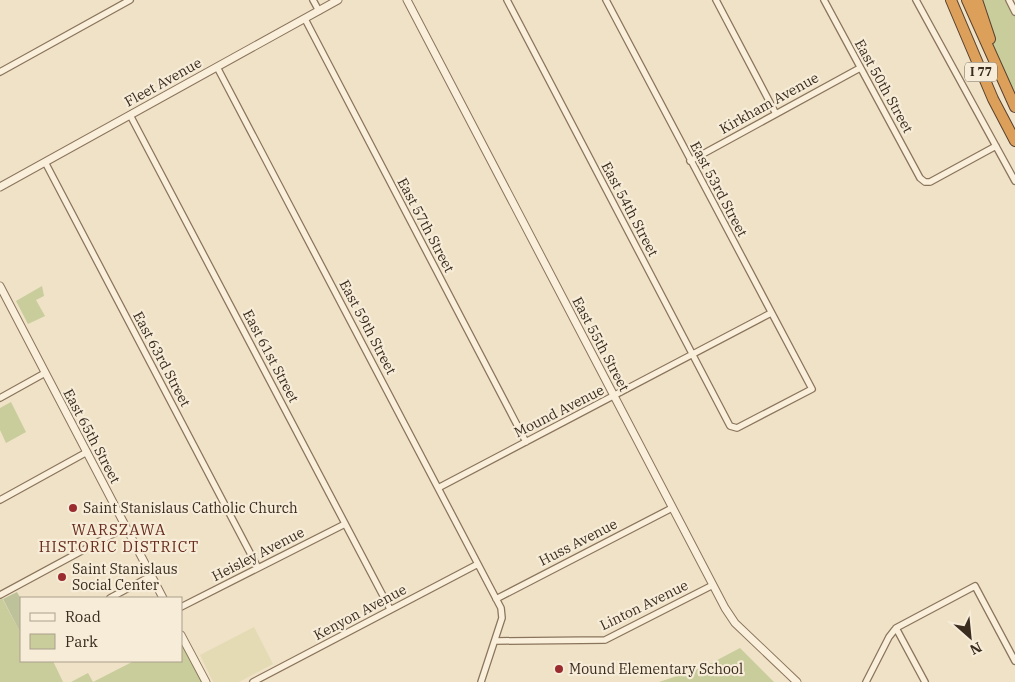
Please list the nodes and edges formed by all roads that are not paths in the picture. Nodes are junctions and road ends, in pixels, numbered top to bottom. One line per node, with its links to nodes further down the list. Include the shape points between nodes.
1 (130, 0): 19 (street)
2 (313, 0): 14 (street)
3 (338, 0): 14 (street, Fleet Avenue)
4 (407, 0): 35 (street, East 55th Street)
5 (507, 0): 33 (street, East 54th Street)
6 (606, 0): 26 (street, East 53rd Street)
7 (716, 0): 22 (street)
8 (824, 0): 18 (street, East 50th Street)
9 (916, 0): 25 (street)
10 (950, 0): 24 (highway, I 77)
11 (966, 0): 20 (highway, I 77)
12 (977, 0): 20 (highway)
13 (1009, 0): 15 (street)
14 (319, 11): 16 (street, Fleet Avenue)
15 (1015, 12)
16 (305, 19): 17 (street, Fleet Avenue); 38 (street, East 57th Street)
17 (217, 66): 23 (street, Fleet Avenue); 40 (street, East 59th Street)
18 (860, 68): 22 (street, Kirkham Avenue); 25 (street, East 50th Street, via 925,182)
19 (0, 72)
20 (1001, 73): 21 (highway, I 77)
21 (1015, 108)
22 (776, 114): 26 (street, Kirkham Avenue)
23 (130, 115): 27 (street, Fleet Avenue); 43 (street, East 61st Street)
24 (1015, 141)
25 (996, 146): 28 (street)
26 (690, 161): 32 (street, East 53rd Street)
27 (45, 162): 29 (street, Fleet Avenue); 46 (street, East 63rd Street)
28 (1015, 181)
29 (0, 187)
30 (0, 286): 31 (street, East 65th Street)
31 (2, 295): 34 (street, East 65th Street)
32 (771, 313): 33 (street, Mound Avenue); 37 (street, East 53rd Street, via 812,389)
33 (692, 355): 35 (street, Mound Avenue); 37 (street, East 54th Street)
34 (45, 373): 36 (street); 39 (street, East 65th Street)
35 (614, 396): 38 (street, Mound Avenue); 42 (street, East 55th Street)
36 (0, 398)
37 (733, 428)
38 (526, 442): 40 (street, Mound Avenue)
39 (87, 452): 41 (street); 44 (street, East 65th Street)
40 (438, 488): 45 (street, East 59th Street)
41 (0, 500)
42 (672, 508): 48 (street, East 55th Street); 52 (street, Huss Avenue)
43 (345, 524): 46 (street, Heisley Avenue); 54 (street, East 61st Street)
44 (126, 527): 47 (street, East 65th Street); 49 (street)
45 (478, 564): 52 (street, East 59th Street); 54 (street, Kenyon Avenue)
46 (258, 568): 53 (street, Heisley Avenue)
47 (151, 576): 50 (street); 51 (street, East 65th Street)
48 (713, 585): 57 (street, Linton Avenue, via 605,640); 59 (street, East 55th Street, via 734,623)
49 (0, 595)
50 (112, 597)
51 (162, 597)
52 (496, 599): 57 (street, East 59th Street, via 502,618)
53 (182, 606)
54 (390, 610): 61 (street, Kenyon Avenue)
55 (896, 628): 58 (street, via 975,586); 63 (street); 64 (street)
56 (182, 637): 60 (street)
57 (495, 641): 62 (street, East 59th Street)
58 (1015, 660)
59 (794, 680)
60 (206, 682)
61 (253, 682)
62 (481, 682)
63 (866, 682)
64 (925, 682)

